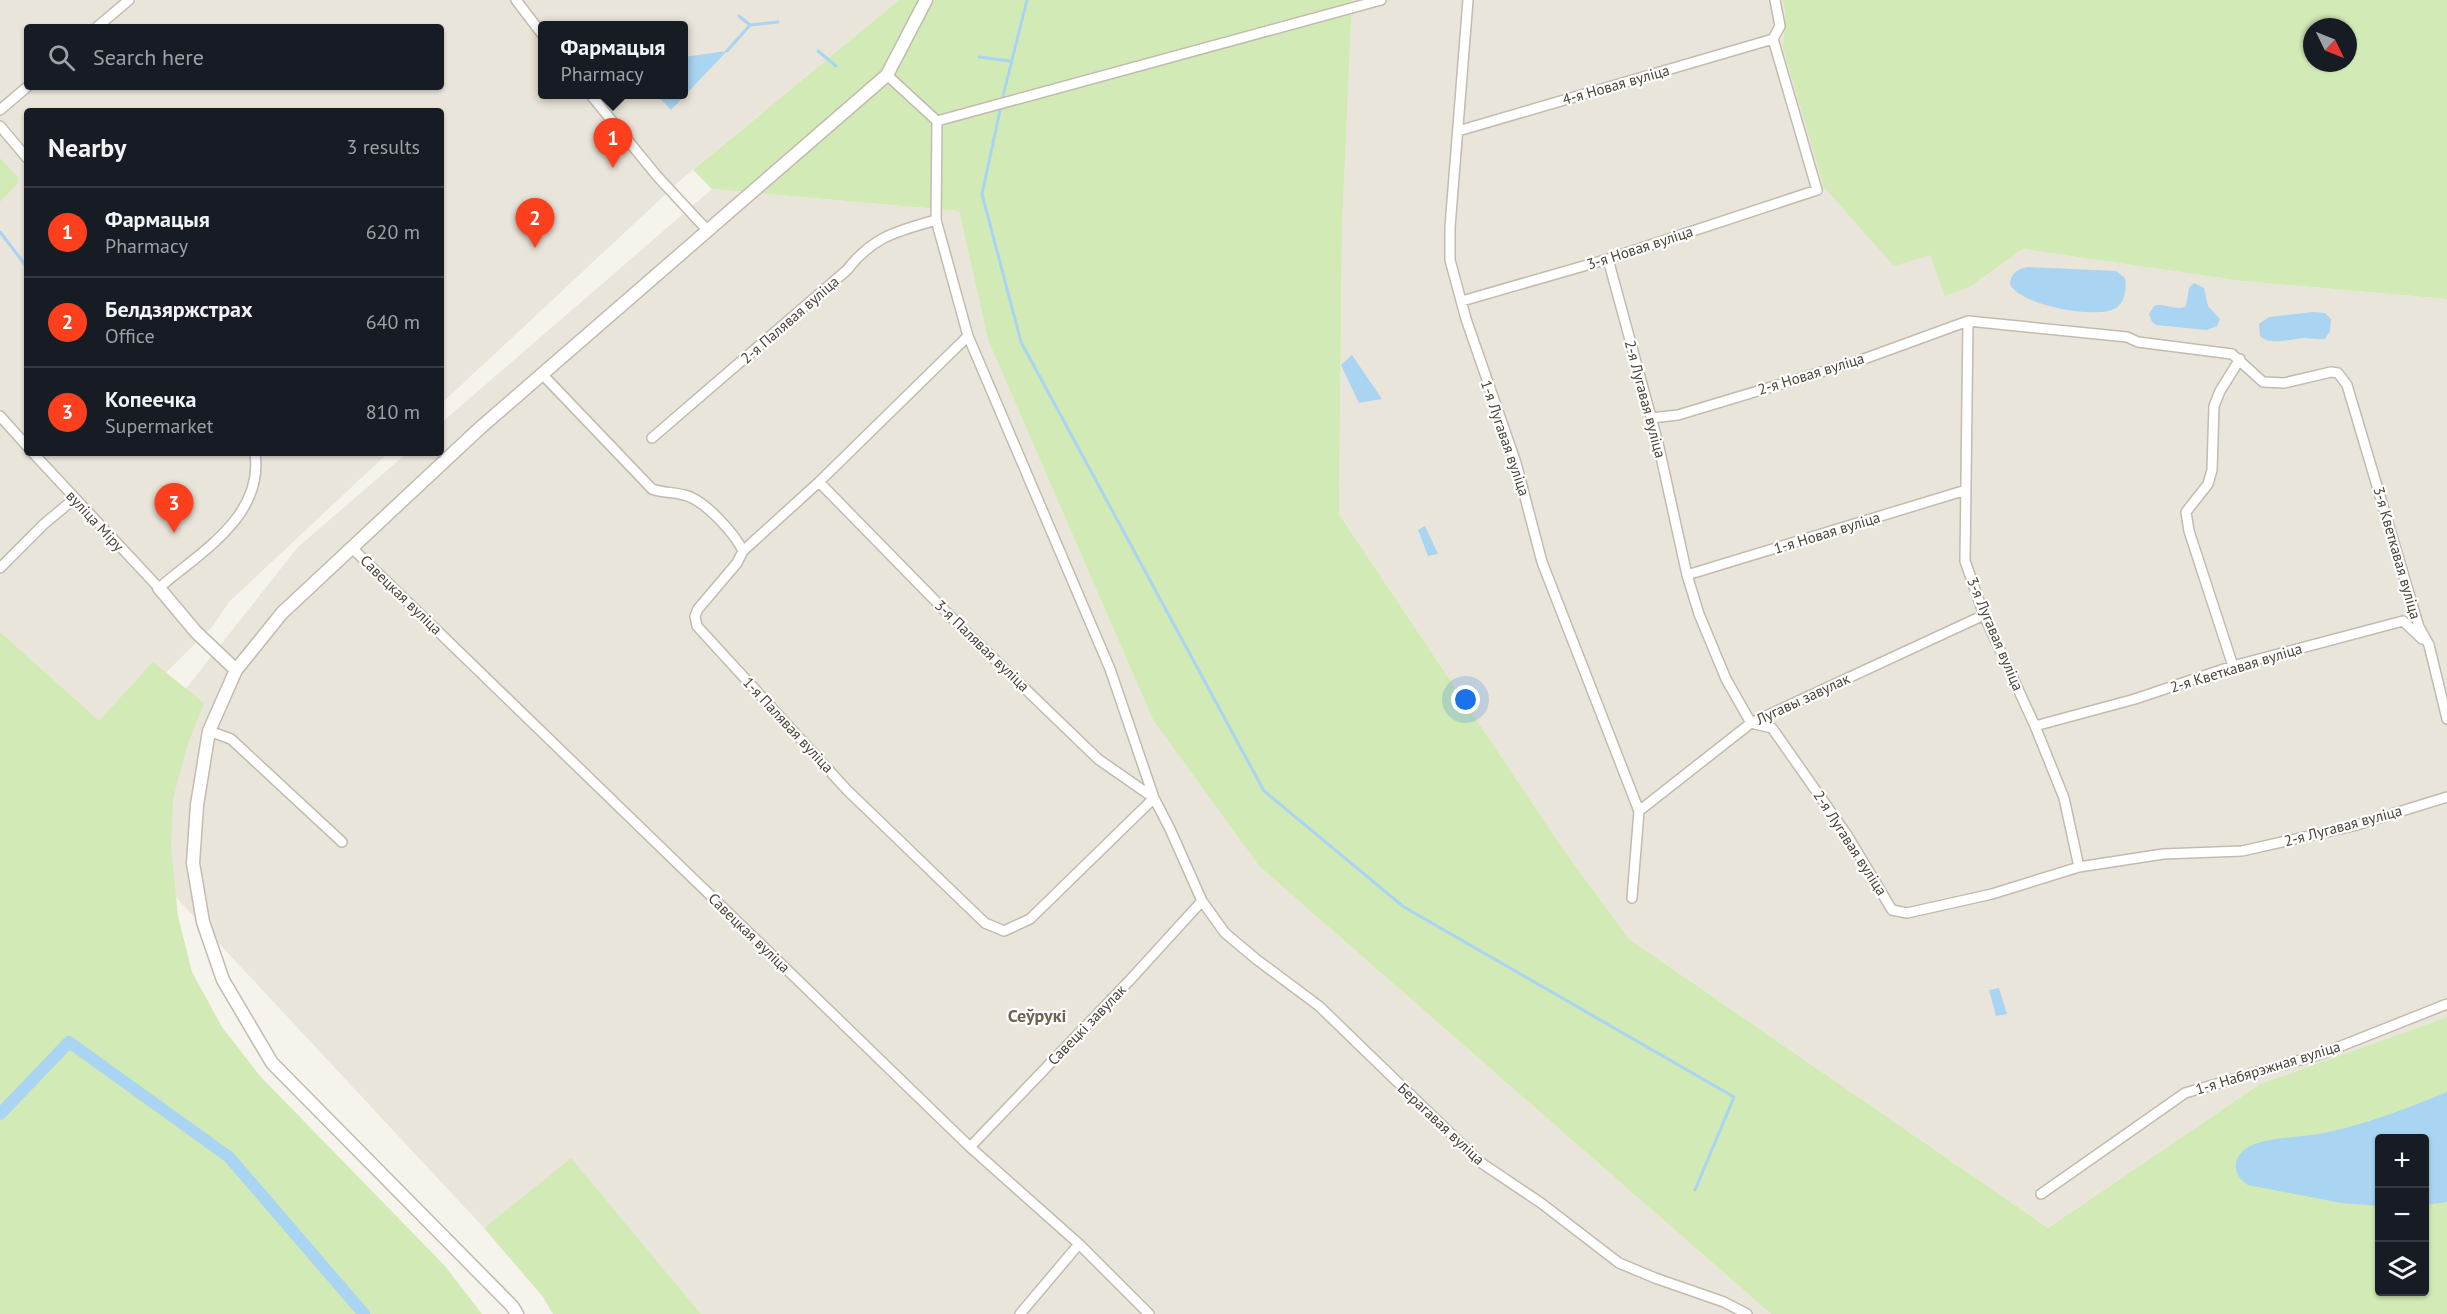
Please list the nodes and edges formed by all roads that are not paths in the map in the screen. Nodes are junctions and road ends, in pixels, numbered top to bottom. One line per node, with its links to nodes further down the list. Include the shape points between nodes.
1 (129, 0): 7 (street)
2 (516, 0): 8 (street)
3 (926, 0): 10 (street)
4 (1381, 0): 14 (street)
5 (1468, 0): 16 (street, 1-я Лугавая вуліца)
6 (1775, 0): 9 (street, via 1780,26)
7 (101, 24)
8 (538, 28)
9 (1773, 39): 16 (street, 4-я Новая вуліца); 20 (street, 3-я Новая вуліца, via 1817,190)
10 (888, 75): 14 (street); 19 (street)
11 (24, 90): 13 (street)
12 (594, 99): 19 (street)
13 (0, 110)
14 (937, 121): 18 (street, Берагавая вуліца)
15 (0, 126): 17 (street)
16 (1458, 131): 21 (street, 1-я Лугавая вуліца, via 1450,260)
17 (24, 154)
18 (936, 220): 23 (street, Берагавая вуліца); 28 (street, 2-я Палявая вуліца, via 890,233 859,254 839,277)
19 (708, 231): 25 (street)
20 (1608, 260): 21 (street, 3-я Новая вуліца); 27 (street, 2-я Лугавая вуліца)
21 (1462, 301): 50 (street, 1-я Лугавая вуліца, via 1483,374 1516,463 1542,562)
22 (1968, 321): 24 (street, via 2127,337 2138,342 2232,354); 27 (street, 2-я Новая вуліца, via 1861,360 1678,415); 33 (street, 3-я Лугавая вуліца)
23 (968, 336): 32 (street, 1-я Палявая вуліца); 49 (street, Берагавая вуліца, via 1110,669)
24 (2240, 359): 41 (street, 3-я Кветкавая вуліца, via 2263,382 2284,383 2331,372 2338,373 2347,385 2419,627); 42 (street, via 2214,406 2208,484 2186,512)
25 (542, 374): 35 (street); 36 (street, via 652,489 685,495 701,503 737,539)
26 (0, 416): 29 (street)
27 (1651, 418): 38 (street, 2-я Лугавая вуліца)
28 (652, 438)
29 (24, 443)
30 (36, 456): 34 (street, вуліца Міру)
31 (256, 456): 39 (street, via 258,469 245,510 214,545)
32 (819, 482): 36 (street, 1-я Палявая вуліца); 49 (street, 3-я Палявая вуліца, via 1098,759)
33 (1966, 490): 38 (street, 1-я Новая вуліца); 40 (street, 3-я Лугавая вуліца, via 1965,561)
34 (74, 499): 37 (street); 39 (street, вуліца Міру)
35 (353, 549): 43 (street, via 282,613); 56 (street, Савецкая вуліца)
36 (743, 551): 49 (street, 1-я Палявая вуліца, via 698,609 697,626 847,790 985,923 1004,931 1030,919)
37 (0, 568)
38 (1687, 575): 45 (street, 2-я Лугавая вуліца, via 1726,679)
39 (159, 588): 43 (street, via 196,632)
40 (1984, 615): 45 (street, Лугавы завулак); 46 (street, 3-я Лугавая вуліца)
41 (2429, 645): 42 (street, 2-я Кветкавая вуліца, via 2403,621); 44 (street, 3-я Кветкавая вуліца)
42 (2233, 666): 46 (street, 2-я Кветкавая вуліца, via 2135,699)
43 (236, 670): 47 (street)
44 (2447, 719)
45 (1751, 723): 50 (street, Лугавы завулак); 52 (street, 2-я Лугавая вуліца, via 1772,728 1847,835 1892,910 1907,913 1981,896)
46 (2035, 726): 52 (street, 3-я Лугавая вуліца, via 2064,798)
47 (209, 731): 51 (street, via 231,739); 59 (street, via 196,805 193,863 203,922 223,980 272,1063)
48 (2447, 797): 52 (street, 2-я Лугавая вуліца, via 2353,826 2242,851 2163,854)
49 (1154, 798): 54 (street, Берагавая вуліца)
50 (1639, 811): 53 (street, 1-я Лугавая вуліца)
51 (342, 842)
52 (2079, 867)
53 (1632, 898)
54 (1202, 901): 56 (street, Савецкі завулак); 62 (street, Берагавая вуліца, via 1225,933 1319,1006 1480,1162 1619,1263)
55 (2447, 1004): 57 (street, 1-я Набярэжная вуліца, via 2321,1054 2185,1093)
56 (970, 1147): 58 (street, Савецкая вуліца)
57 (2041, 1194)
58 (1079, 1244): 60 (street); 61 (street, Савецкая вуліца)
59 (517, 1314)
60 (1020, 1314)
61 (1149, 1314)
62 (1747, 1314)

